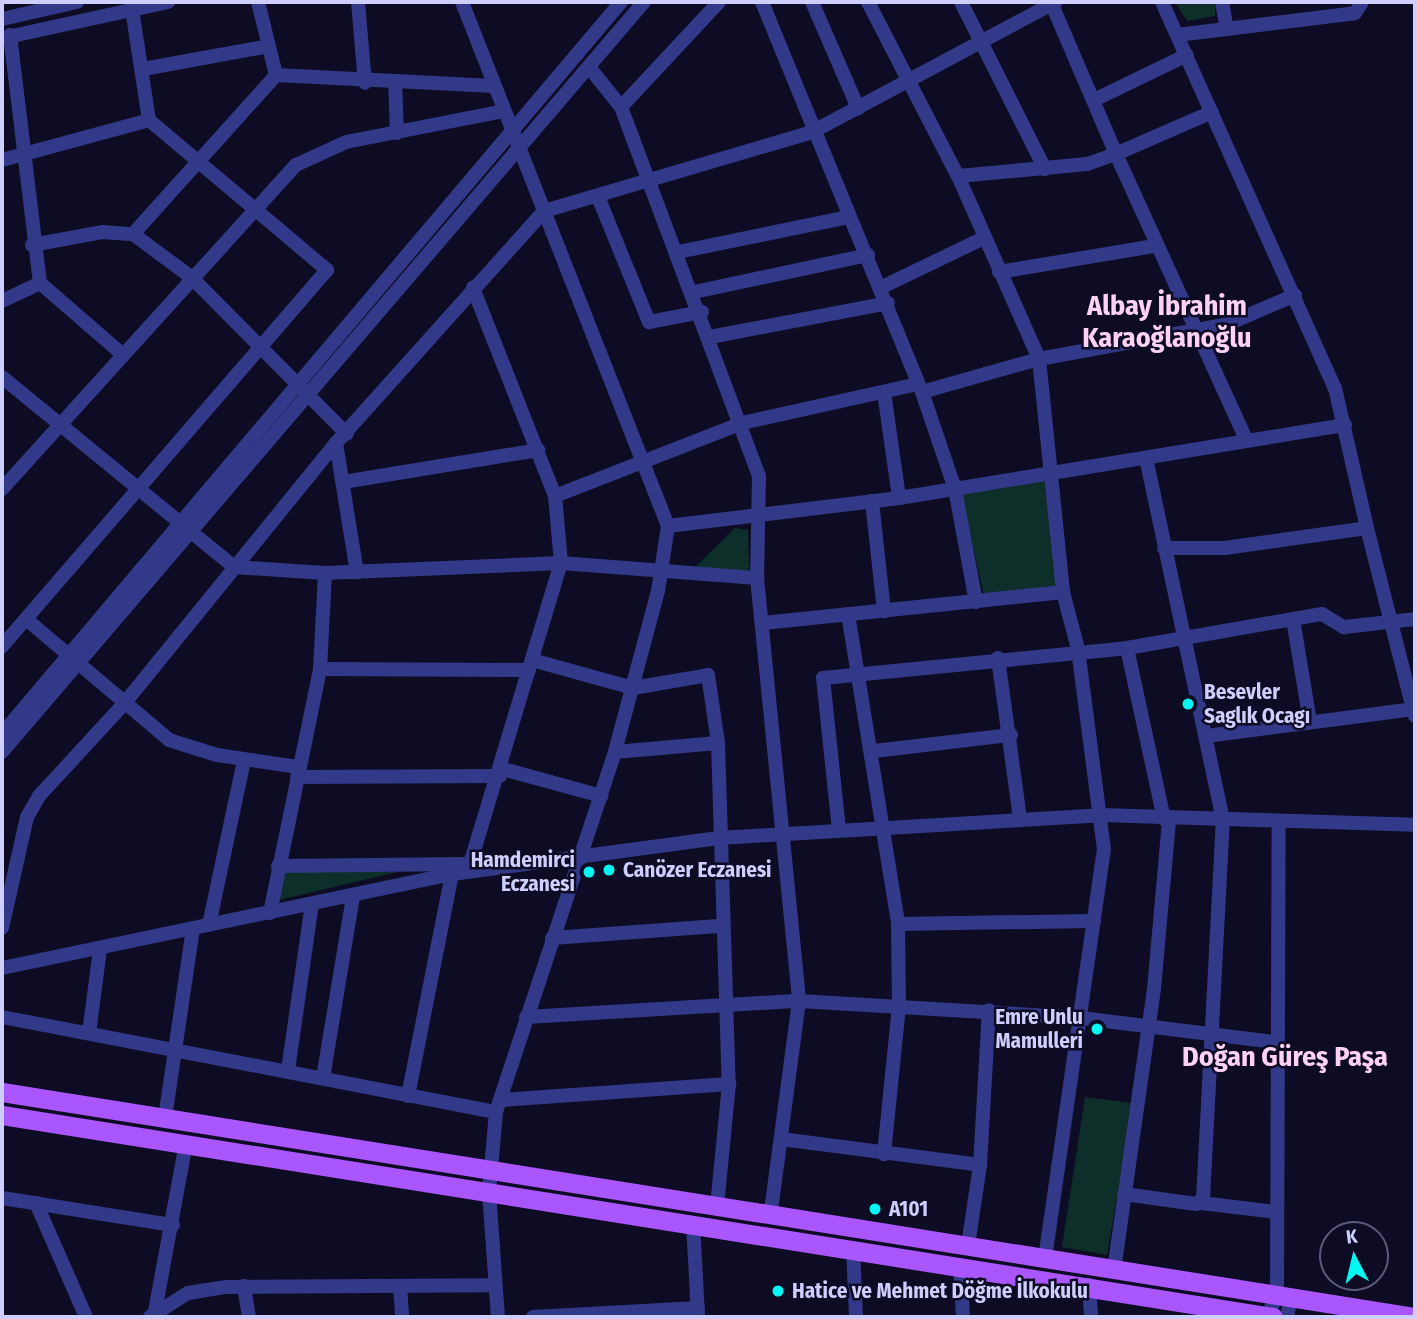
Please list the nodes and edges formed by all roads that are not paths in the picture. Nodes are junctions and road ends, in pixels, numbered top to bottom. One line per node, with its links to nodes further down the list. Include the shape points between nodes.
1 (77, 2): 18 (street)
2 (167, 2): 17 (street)
3 (258, 2): 23 (street)
4 (358, 2): 30 (street)
5 (462, 2): 31 (street)
6 (621, 2): 38 (street)
7 (644, 2): 25 (street)
8 (719, 2): 33 (street)
9 (762, 2): 39 (street)
10 (812, 2): 34 (street)
11 (868, 2): 29 (street)
12 (961, 2): 22 (street)
13 (1053, 2): 22 (street); 32 (street)
14 (1162, 2): 20 (street)
15 (1222, 2): 19 (street)
16 (1362, 2): 19 (street, via 1355,13)
17 (132, 9): 21 (street); 26 (street)
18 (2, 19)
19 (1227, 29): 20 (street)
20 (1177, 35): 24 (street)
21 (6, 37): 43 (street)
22 (979, 44): 29 (street); 46 (street)
23 (264, 47): 26 (street); 27 (street)
24 (1187, 55): 32 (street); 36 (street)
25 (589, 67): 33 (street); 41 (street)
26 (143, 69): 37 (street)
27 (276, 75): 30 (street); 45 (street)
28 (395, 81): 30 (street); 31 (street); 40 (street)
29 (909, 81): 34 (street); 47 (street)
30 (365, 83)
31 (494, 86): 35 (street)
32 (1094, 100): 42 (street)
33 (621, 107): 48 (street)
34 (858, 108): 39 (street)
35 (504, 111): 38 (street); 40 (street)
36 (1212, 112): 42 (street); 65 (street)
37 (149, 120): 43 (street); 45 (street)
38 (513, 132): 41 (street); 76 (street)
39 (812, 132): 48 (street); 52 (street)
40 (397, 133): 50 (street, via 346,142 296,165)
41 (519, 149): 51 (street); 76 (street)
42 (1116, 153): 46 (street); 56 (street)
43 (20, 158): 44 (street); 55 (street)
44 (2, 160)
45 (199, 161): 50 (street); 53 (street)
46 (1045, 169): 47 (street)
47 (958, 176): 54 (street)
48 (647, 182): 49 (street); 57 (street)
49 (599, 199): 51 (street); 68 (street, via 649,321)
50 (256, 208): 60 (street); 71 (street, via 327,270)
51 (544, 211): 63 (street); 85 (street)
52 (849, 217): 57 (street); 58 (street)
53 (133, 234): 55 (street, via 102,232); 60 (street)
54 (984, 238): 59 (street); 62 (street)
55 (32, 245): 61 (street)
56 (1155, 246): 59 (street); 69 (street)
57 (678, 252): 64 (street)
58 (868, 255): 62 (street); 64 (street)
59 (999, 272): 73 (street)
60 (191, 277): 71 (street); 72 (street)
61 (40, 283): 66 (street); 72 (street)
62 (882, 287): 67 (street)
63 (473, 288): 81 (street); 83 (street)
64 (694, 292): 68 (street)
65 (1295, 295): 69 (street, via 1228,324); 80 (street)
66 (2, 301)
67 (888, 303): 70 (street); 75 (street)
68 (702, 312): 70 (street)
69 (1199, 330): 73 (street); 82 (street)
70 (710, 337): 79 (street)
71 (263, 344): 76 (street); 88 (street)
72 (122, 355): 78 (street)
73 (1039, 359): 75 (street); 86 (street)
74 (2, 377): 78 (street)
75 (920, 388): 77 (street); 90 (street)
76 (305, 389): 81 (street); 96 (street)
77 (884, 392): 79 (street); 92 (street)
78 (60, 423): 88 (street); 89 (street)
79 (742, 423): 85 (street); 94 (street, via 759,476)
80 (1345, 425): 82 (street); 97 (street)
81 (342, 438): 87 (street); 100 (street)
82 (1247, 441): 84 (street)
83 (538, 450): 87 (street); 91 (street)
84 (1146, 459): 86 (street); 98 (street)
85 (641, 462): 91 (street); 95 (street)
86 (1055, 472): 90 (street); 105 (street)
87 (344, 482): 102 (street)
88 (136, 488): 96 (street); 109 (street)
89 (2, 489)
90 (955, 489): 92 (street); 106 (street)
91 (555, 496): 99 (street)
92 (899, 498): 93 (street)
93 (872, 501): 94 (street); 107 (street)
94 (760, 518): 95 (street); 104 (street)
95 (668, 526): 101 (street)
96 (185, 528): 100 (street); 119 (street)
97 (1367, 528): 98 (street, via 1224,548); 112 (street)
98 (1164, 548): 115 (street)
99 (561, 563): 101 (street); 102 (street); 120 (street)
100 (234, 567): 103 (street); 124 (street)
101 (663, 571): 104 (street); 123 (street)
102 (357, 572): 103 (street)
103 (325, 573): 121 (street)
104 (757, 578): 113 (street)
105 (1063, 592): 106 (street); 117 (street)
106 (976, 602): 107 (street)
107 (884, 611): 108 (street)
108 (848, 614): 113 (street); 122 (street)
109 (26, 619): 114 (street); 119 (street)
110 (1293, 619): 112 (street, via 1322,614 1344,627); 115 (street); 126 (street)
111 (1415, 619): 112 (street)
112 (1392, 621): 125 (street)
113 (763, 623): 146 (street)
114 (4, 639)
115 (1189, 640): 116 (street); 129 (street)
116 (1127, 648): 117 (street); 140 (street)
117 (1078, 649): 118 (street); 138 (street)
118 (998, 658): 122 (street); 128 (street)
119 (74, 660): 124 (street); 127 (street); 132 (street)
120 (530, 665): 121 (street); 123 (street); 136 (street)
121 (320, 669): 135 (street)
122 (861, 672): 131 (street); 145 (street, via 823,677)
123 (633, 688): 130 (street, via 708,675); 133 (street)
124 (123, 705): 134 (street, via 183,747); 159 (street, via 27,817)
125 (1415, 713): 126 (street)
126 (1310, 722): 129 (street)
127 (2, 734)
128 (1011, 735): 131 (street); 139 (street)
129 (1206, 736): 141 (street)
130 (718, 743): 133 (street); 147 (street)
131 (874, 751): 144 (street)
132 (2, 752)
133 (615, 752): 137 (street)
134 (244, 761): 135 (street); 156 (street)
135 (298, 772): 136 (street); 150 (street)
136 (501, 772): 137 (street); 149 (street)
137 (601, 796): 148 (street)
138 (1101, 814): 139 (street); 140 (street); 155 (street, via 1104,849)
139 (1020, 819): 144 (street)
140 (1167, 820): 141 (street); 171 (street)
141 (1223, 820): 142 (street); 173 (street)
142 (1279, 825): 143 (street); 174 (street)
143 (1415, 825)
144 (881, 828): 145 (street); 157 (street)
145 (839, 830): 146 (street)
146 (785, 834): 147 (street); 164 (street, via 786,923)
147 (719, 838): 148 (street); 158 (street)
148 (581, 856): 151 (street); 161 (street)
149 (470, 864): 150 (street); 151 (street)
150 (278, 866): 154 (street)
151 (452, 874): 152 (street); 180 (street)
152 (353, 897): 153 (street); 177 (street)
153 (312, 904): 154 (street); 176 (street)
154 (270, 913): 156 (street)
155 (1094, 921): 157 (street); 170 (street)
156 (209, 925): 160 (street)
157 (898, 925): 166 (street)
158 (719, 926): 161 (street); 165 (street)
159 (2, 928)
160 (193, 929): 162 (street); 175 (street)
161 (552, 938): 169 (street)
162 (100, 949): 163 (street); 172 (street)
163 (2, 968)
164 (799, 1001): 165 (street); 166 (street); 184 (street)
165 (722, 1006): 169 (street); 178 (street)
166 (899, 1006): 167 (street); 186 (street)
167 (989, 1010): 170 (street); 187 (street)
168 (2, 1017): 172 (street)
169 (526, 1017): 181 (street)
170 (1081, 1018): 171 (street); 201 (street)
171 (1149, 1025): 173 (street); 190 (street)
172 (89, 1033): 175 (street)
173 (1215, 1034): 174 (street); 193 (street)
174 (1274, 1042): 196 (street)
175 (177, 1049): 176 (street); 183 (street)
176 (288, 1070): 177 (street)
177 (323, 1078): 180 (street)
178 (729, 1084): 181 (street); 194 (street)
179 (2, 1092): 183 (main road)
180 (408, 1096): 181 (street)
181 (498, 1106): 188 (street)
182 (2, 1115): 185 (main road)
183 (165, 1118): 188 (main road)
184 (781, 1139): 186 (street); 195 (street)
185 (186, 1143): 189 (main road); 198 (street)
186 (884, 1154): 187 (street)
187 (980, 1165): 199 (street)
188 (493, 1170): 189 (street); 194 (main road)
189 (489, 1192): 197 (main road); 204 (street)
190 (1124, 1194): 193 (street); 203 (street)
191 (2, 1198): 192 (street)
192 (36, 1203): 198 (street); 211 (street)
193 (1201, 1203): 196 (street)
194 (717, 1206): 195 (main road)
195 (771, 1212): 199 (main road)
196 (1276, 1212): 208 (street)
197 (693, 1223): 200 (main road); 209 (street)
198 (173, 1225): 212 (street)
199 (968, 1246): 201 (main road)
200 (853, 1248): 202 (main road); 217 (street)
201 (1045, 1258): 203 (main road)
202 (960, 1265): 205 (main road); 218 (street)
203 (1114, 1270): 208 (main road)
204 (495, 1285): 207 (street); 215 (street)
205 (1088, 1285): 219 (street); 220 (main road)
206 (244, 1286): 207 (street); 212 (street, via 188,1293); 213 (street)
207 (400, 1286): 214 (street)
208 (1284, 1296): 220 (street); 221 (street); 222 (main road)
209 (698, 1313): 210 (street)
210 (602, 1315): 216 (street)
211 (86, 1317)
212 (153, 1317)
213 (248, 1317)
214 (402, 1317)
215 (498, 1317)
216 (533, 1317)
217 (856, 1317)
218 (963, 1317)
219 (1091, 1317)
220 (1269, 1317)
221 (1287, 1317)
222 (1415, 1317)

